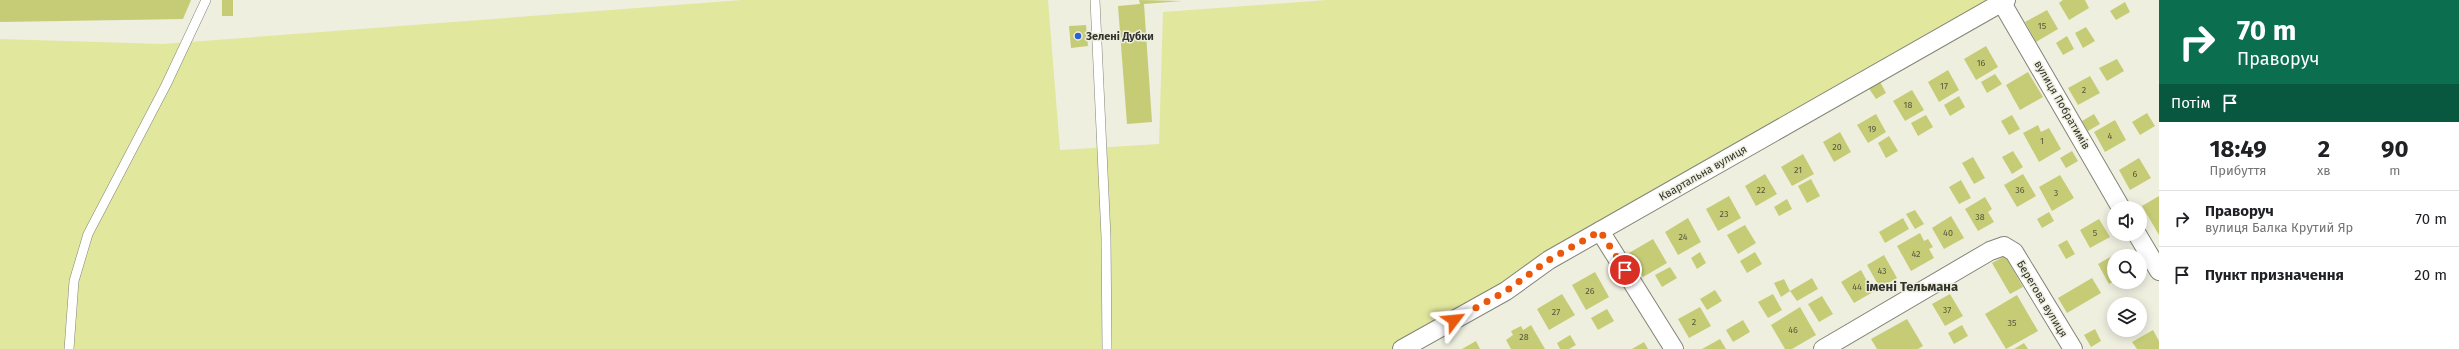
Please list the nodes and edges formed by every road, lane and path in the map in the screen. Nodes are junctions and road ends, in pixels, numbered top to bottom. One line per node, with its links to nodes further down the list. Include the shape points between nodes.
1 (206, 0): 8 (lane, via 166,85 88,234 74,282)
2 (1095, 0): 9 (lane, via 1106,237)
3 (2003, 1): 4 (street, вулиця Побратимів); 5 (street, Квартальна вулиця)
4 (2118, 201)
5 (1600, 231): 10 (street, Квартальна вулиця, via 1549,260 1506,291); 11 (street)
6 (2141, 241): 7 (street)
7 (2159, 271)
8 (69, 349)
9 (1108, 349)
10 (1402, 349)
11 (1674, 349)
12 (1823, 349): 13 (street, Берегова вулиця, via 1990,251 2004,246 2014,252)
13 (2073, 349)

